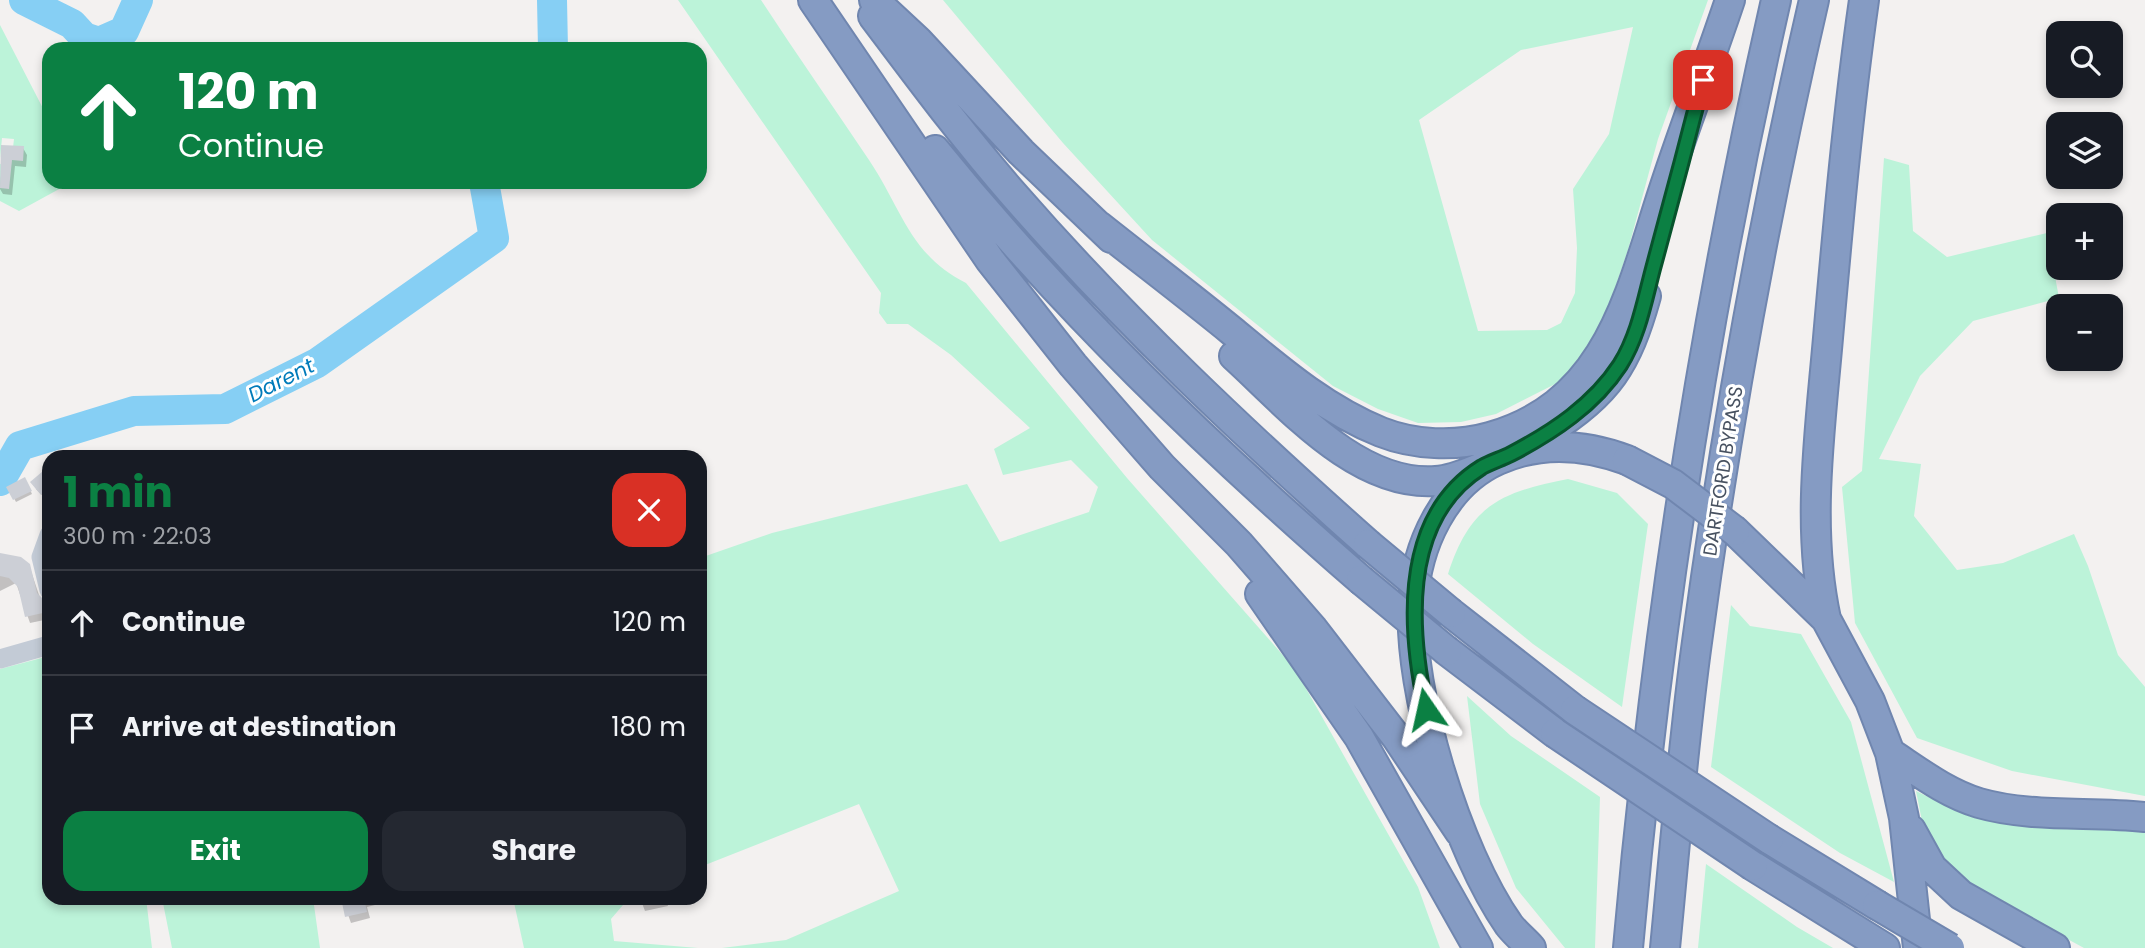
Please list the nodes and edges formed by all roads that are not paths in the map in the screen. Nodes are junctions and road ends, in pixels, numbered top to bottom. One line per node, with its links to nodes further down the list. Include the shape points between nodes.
1 (814, 0): 11 (highway, via 990,260); 21 (highway, bridge, via 984,211 1053,287 1191,429 1361,580 1555,733)
2 (861, 0): 27 (highway, bridge, via 964,135 1088,276 1217,407 1368,544 1575,710 1769,839)
3 (874, 0): 9 (highway)
4 (1730, 0): 8 (highway)
5 (1776, 0): 24 (highway, DARTFORD BYPASS, via 1717,276 1692,427 1650,723)
6 (1814, 0): 25 (highway, DARTFORD BYPASS, via 1753,287 1728,430 1697,643)
7 (1864, 0): 13 (highway, via 1822,404 1815,554)
8 (1703, 80): 9 (highway, via 1629,295 1604,351 1552,410 1484,439 1453,443 1395,437 1319,399); 10 (highway, via 1626,354 1603,389 1581,410)
9 (1099, 226): 12 (highway, via 1235,357 1359,463 1387,475 1423,481 1453,478)
10 (1513, 453): 12 (highway); 13 (highway, bridge, via 1573,446 1627,460 1673,484 1735,531)
11 (1162, 467): 19 (highway, via 1239,544 1313,629 1397,738); 22 (highway, via 1334,698)
12 (1482, 467): 19 (highway, via 1464,481 1439,514 1419,563 1413,604 1421,687 1437,759)
13 (1826, 618): 16 (highway, via 1870,701)
14 (42, 647): 15 (street)
15 (0, 659)
16 (1891, 753): 17 (highway, via 1931,781 1979,803); 18 (highway)
17 (2145, 817)
18 (1904, 818): 26 (highway); 28 (highway, via 1932,868 1961,895)
19 (1461, 832): 20 (highway)
20 (1514, 938): 23 (highway)
21 (1878, 944)
22 (1478, 948)
23 (1531, 948)
24 (1628, 948)
25 (1665, 948)
26 (1918, 948)
27 (1950, 948)
28 (2055, 948)

